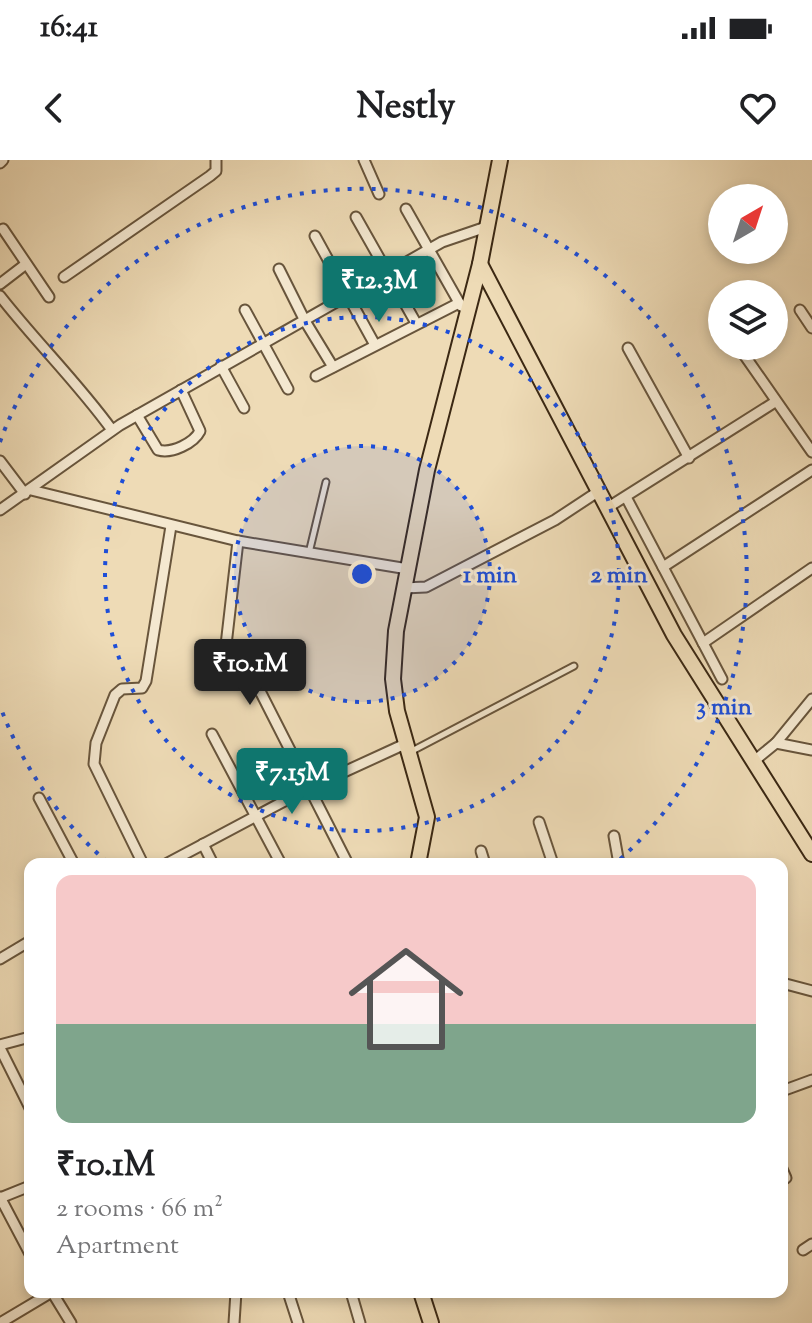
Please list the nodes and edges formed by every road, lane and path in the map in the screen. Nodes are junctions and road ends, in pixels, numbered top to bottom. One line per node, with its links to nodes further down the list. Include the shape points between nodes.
1 (216, 160): 15 (street, via 210,176)
2 (364, 160): 4 (street)
3 (500, 160): 7 (main road)
4 (379, 194)
5 (406, 209): 10 (street)
6 (356, 217): 14 (street)
7 (486, 227): 10 (street); 12 (main road)
8 (3, 229): 11 (street)
9 (315, 236): 19 (street)
10 (429, 250): 14 (street); 20 (street)
11 (26, 264): 16 (street); 18 (street)
12 (480, 264): 20 (main road); 44 (main road)
13 (279, 269): 23 (street)
14 (388, 274): 19 (street); 24 (street)
15 (64, 277)
16 (0, 284)
17 (0, 296): 38 (street)
18 (49, 297)
19 (347, 298): 23 (street); 27 (street)
20 (463, 309): 24 (street); 54 (main road)
21 (245, 310): 26 (street)
22 (800, 310): 25 (street)
23 (305, 321): 26 (street); 31 (street)
24 (416, 323): 27 (street)
25 (812, 328)
26 (263, 344): 30 (street); 33 (street)
27 (375, 345): 31 (street)
28 (628, 348): 40 (street)
29 (747, 360): 35 (street)
30 (221, 366): 34 (street); 36 (street)
31 (333, 367): 32 (street)
32 (316, 376)
33 (288, 389)
34 (181, 390): 37 (street); 37 (street, via 200,431 189,442 167,452 158,450)
35 (775, 402): 39 (street); 40 (street)
36 (244, 408)
37 (137, 415): 38 (street)
38 (112, 430): 45 (street)
39 (812, 452)
40 (689, 458): 46 (street)
41 (0, 461): 45 (street)
42 (812, 470): 52 (street)
43 (326, 482): 51 (lane)
44 (599, 491): 47 (main road); 55 (street, via 555,520 426,587)
45 (28, 492): 48 (street); 49 (street)
46 (626, 497): 47 (street); 52 (street)
47 (607, 508): 64 (main road, via 674,635)
48 (0, 510)
49 (171, 526): 50 (street); 74 (street, via 146,681 142,688 122,689 115,695 94,755)
50 (238, 541): 51 (street); 65 (street, via 227,656 261,693)
51 (309, 553): 54 (street)
52 (663, 567): 56 (street)
53 (812, 568): 56 (street)
54 (408, 569): 55 (main road)
55 (404, 588): 62 (main road, via 393,679)
56 (703, 643): 58 (street)
57 (574, 666): 62 (lane)
58 (722, 679)
59 (812, 699): 61 (street)
60 (212, 734): 67 (street)
61 (776, 743): 63 (street); 64 (street)
62 (407, 749): 65 (street); 79 (main road, via 427,817)
63 (812, 750)
64 (754, 761): 72 (main road)
65 (309, 788): 67 (street); 78 (street)
66 (39, 798): 73 (street)
67 (256, 817): 70 (street); 77 (street)
68 (539, 822): 81 (street)
69 (614, 836): 82 (street)
70 (203, 844): 75 (street); 76 (street)
71 (481, 851): 80 (street)
72 (812, 854)
73 (71, 858)
74 (140, 858)
75 (177, 858)
76 (210, 858)
77 (278, 858)
78 (345, 858)
79 (419, 858)
80 (483, 858)
81 (551, 858)
82 (618, 858)
83 (24, 944): 84 (street)
84 (2, 953)
85 (788, 985): 86 (street)
86 (812, 991)
87 (24, 1039): 88 (street)
88 (0, 1046): 91 (street)
89 (812, 1080): 90 (street)
90 (788, 1089)
91 (24, 1096)
92 (24, 1188): 93 (street)
93 (0, 1198): 94 (street)
94 (24, 1243)
95 (812, 1244): 96 (street)
96 (803, 1250)
97 (42, 1298): 103 (street)
98 (56, 1298): 104 (street)
99 (236, 1298): 105 (street)
100 (290, 1298): 106 (street)
101 (353, 1298): 107 (street)
102 (423, 1298): 108 (main road)
103 (0, 1323)
104 (71, 1323)
105 (234, 1323)
106 (298, 1323)
107 (360, 1323)
108 (431, 1323)

